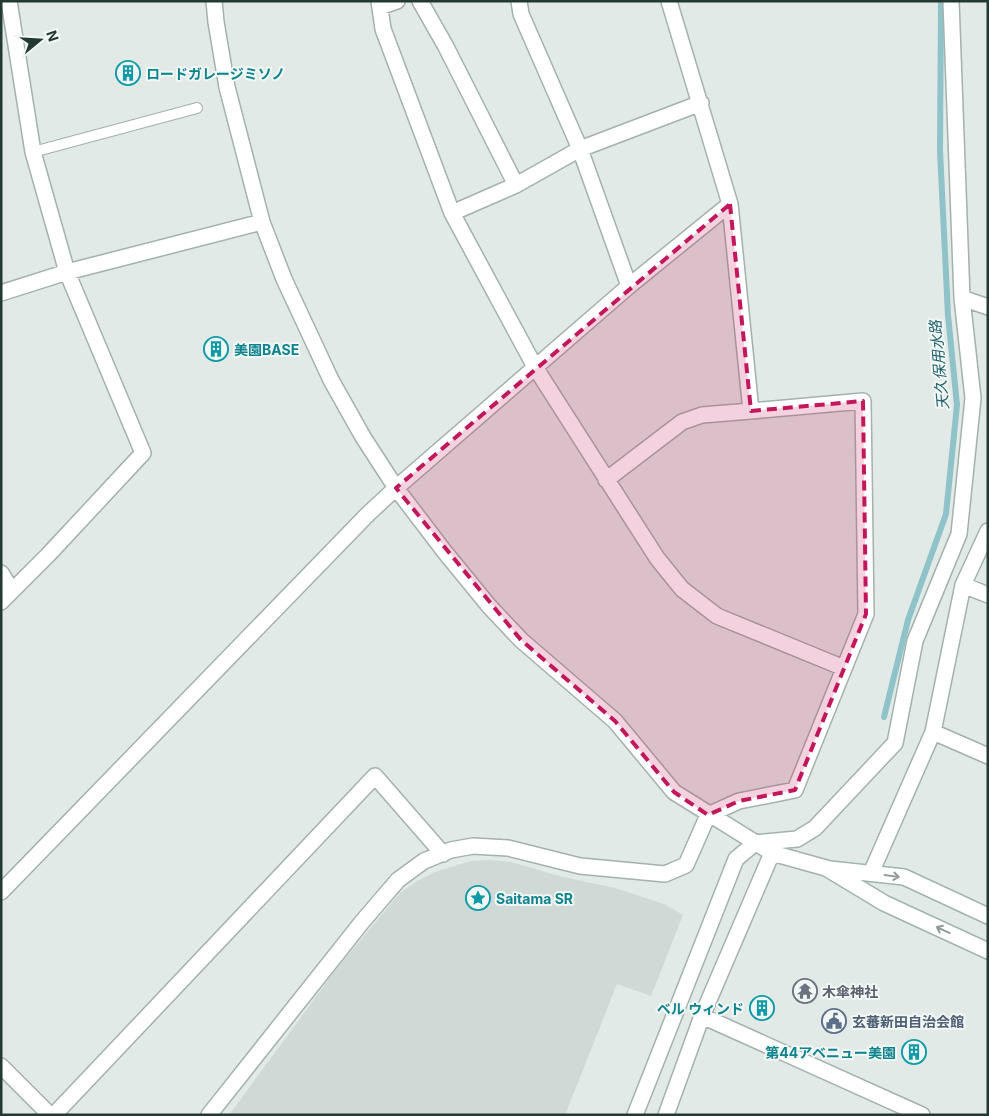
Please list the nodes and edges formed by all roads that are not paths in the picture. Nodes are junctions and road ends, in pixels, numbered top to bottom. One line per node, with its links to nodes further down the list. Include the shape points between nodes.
1 (9, 1): 12 (street)
2 (214, 1): 16 (street, via 227,87)
3 (397, 1): 8 (street)
4 (420, 1): 13 (street)
5 (519, 1): 11 (street, via 521,14)
6 (669, 1): 9 (street)
7 (951, 1): 20 (street)
8 (380, 4): 15 (street, via 383,29)
9 (701, 103): 11 (street); 14 (street)
10 (198, 108): 12 (lane)
11 (580, 149): 13 (street); 18 (street)
12 (33, 152): 17 (street)
13 (516, 185): 15 (street)
14 (730, 204): 18 (street); 23 (street)
15 (452, 213): 22 (street)
16 (262, 222): 17 (street); 25 (street, via 284,279 331,380)
17 (67, 272): 19 (street); 30 (street, via 143,453)
18 (629, 286): 22 (street)
19 (1, 292)
20 (962, 298): 21 (street); 35 (street, via 974,398 959,534 914,641 895,742 816,828 797,839)
21 (988, 307)
22 (535, 367): 24 (street); 25 (street)
23 (751, 411): 24 (street, via 702,416 682,422); 31 (street, via 863,401 866,614)
24 (606, 480): 31 (street, via 657,558 682,589 717,616)
25 (396, 488): 34 (street, via 450,558 521,640 615,721 674,792); 40 (street)
26 (988, 531): 28 (street)
27 (1, 573): 30 (street)
28 (963, 585): 29 (street); 32 (street)
29 (988, 595)
30 (7, 596)
31 (844, 668): 34 (street, via 795,790 739,801)
32 (933, 732): 33 (street); 39 (street)
33 (988, 756)
34 (708, 815): 35 (street); 37 (street, via 686,865 665,874 580,866 508,848 473,846)
35 (755, 843): 36 (street); 47 (street, via 736,859)
36 (772, 853): 38 (street); 43 (street)
37 (443, 854): 45 (street, via 375,776); 46 (street, via 424,861 398,880)
38 (826, 868): 39 (street); 42 (street, one-way to 38, via 884,903)
39 (871, 873): 41 (street, one-way to 41, via 904,877)
40 (1, 892)
41 (988, 916)
42 (988, 951)
43 (702, 1016): 48 (street); 49 (street)
44 (1, 1066): 45 (street)
45 (52, 1115)
46 (209, 1115)
47 (635, 1115)
48 (666, 1115)
49 (922, 1115)

